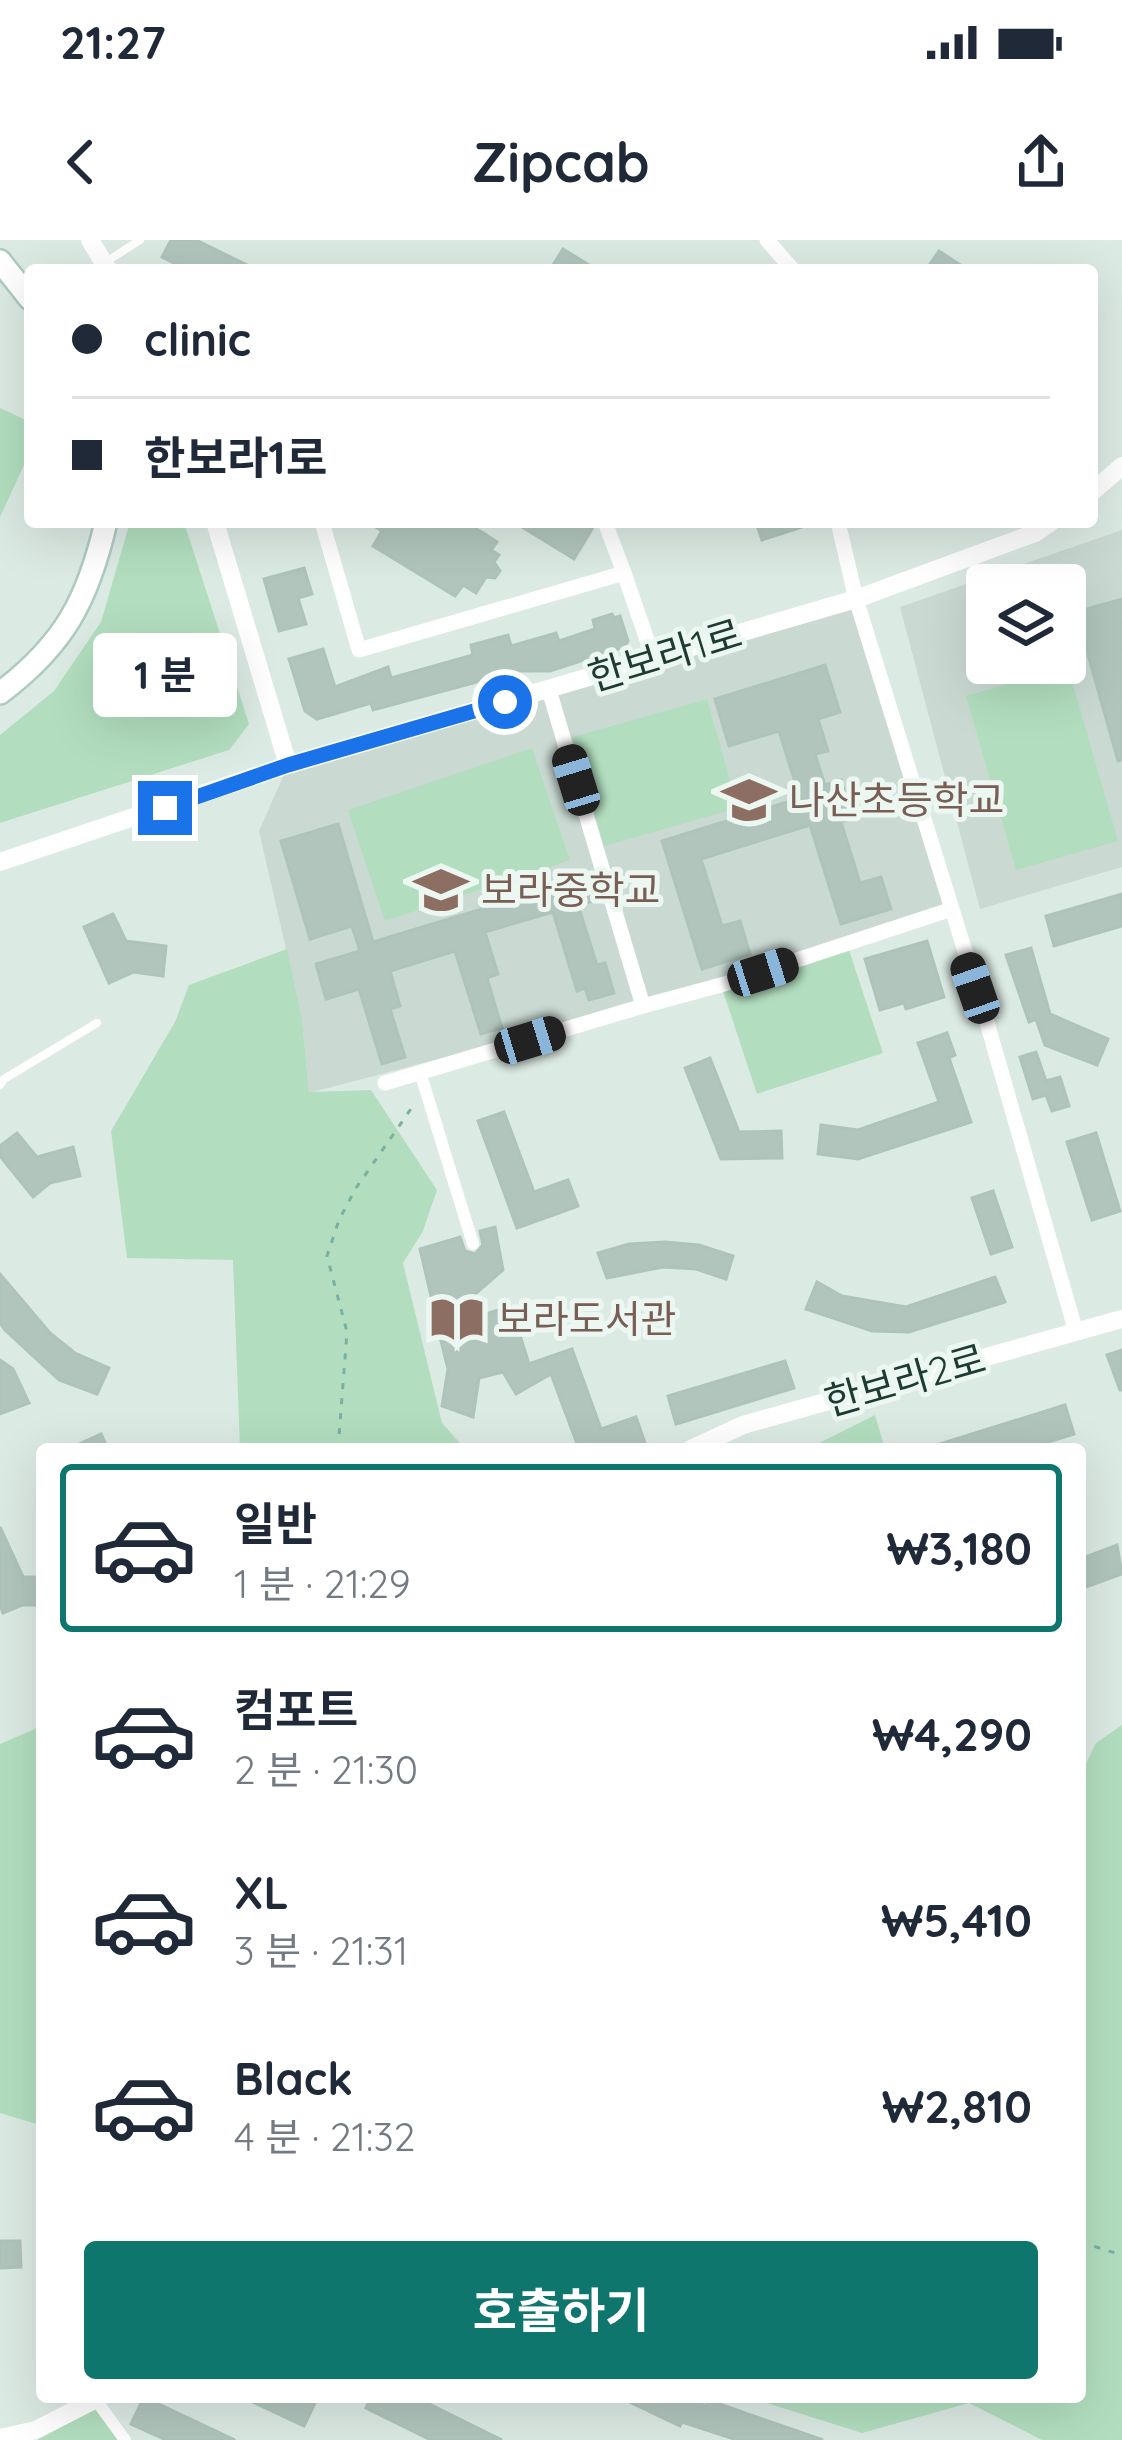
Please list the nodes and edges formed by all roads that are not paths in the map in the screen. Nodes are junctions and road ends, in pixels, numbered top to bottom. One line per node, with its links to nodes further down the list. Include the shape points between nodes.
1 (140, 240): 4 (lane)
2 (767, 240): 5 (street)
3 (0, 261): 6 (main road)
4 (109, 264)
5 (788, 264)
6 (24, 291)
7 (1122, 466): 8 (street)
8 (1098, 487)
9 (104, 528): 19 (main road, via 67,626 38,664)
10 (217, 528): 20 (street)
11 (324, 528): 15 (street, via 359,650)
12 (607, 528): 15 (street)
13 (839, 528): 16 (street)
14 (1041, 528): 16 (street, 한보라1로)
15 (624, 573): 17 (street)
16 (856, 599): 17 (street, 한보라1로); 22 (street)
17 (655, 659): 18 (street, 한보라1로)
18 (549, 690): 20 (street, 한보라1로); 23 (street)
19 (0, 693)
20 (288, 765): 21 (street, 한보라1로)
21 (0, 862)
22 (949, 910): 23 (street); 30 (street)
23 (644, 1006): 25 (street)
24 (97, 1023): 27 (lane)
25 (423, 1081): 26 (street); 28 (street)
26 (385, 1083)
27 (0, 1085)
28 (473, 1244)
29 (1122, 1318): 30 (street, 한보라2로)
30 (1076, 1331): 31 (street, 한보라2로)
31 (704, 1443)
32 (88, 2403): 34 (street)
33 (101, 2403): 35 (street)
34 (0, 2438)
35 (125, 2440)

